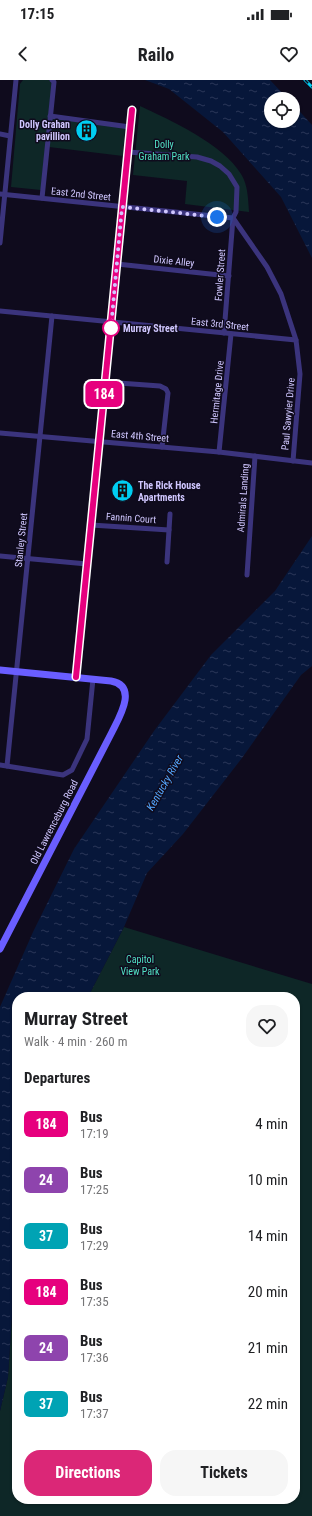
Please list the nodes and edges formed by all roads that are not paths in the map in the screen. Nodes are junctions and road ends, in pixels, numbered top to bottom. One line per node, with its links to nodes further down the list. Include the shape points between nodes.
1 (16, 80): 7 (street)
2 (52, 80): 4 (street, via 54,82)
3 (132, 110): 5 (street)
4 (50, 116): 5 (street); 10 (street)
5 (130, 127): 8 (street)
6 (0, 134): 7 (street)
7 (10, 136): 9 (street)
8 (128, 152): 11 (street); 12 (street, Fowler Street, via 197,157 220,166 237,187 236,212)
9 (2, 194): 10 (street, East 2nd Street); 13 (street)
10 (42, 198): 11 (street, East 2nd Street)
11 (122, 207): 12 (street, East 2nd Street); 14 (street)
12 (233, 218): 15 (street, Fowler Street); 21 (street, Paul Sawyier Drive, via 267,267 281,294)
13 (0, 244)
14 (117, 264): 15 (street, Dixie Alley); 18 (street)
15 (229, 276): 19 (street, Fowler Street)
16 (0, 311): 17 (street, East 3rd Street)
17 (52, 316): 18 (street, East 3rd Street); 24 (street, Stanley Street)
18 (111, 322): 19 (street, East 3rd Street); 22 (street)
19 (224, 333): 20 (street, East 3rd Street)
20 (231, 334): 21 (street, East 3rd Street); 27 (street, Hermitage Drive)
21 (296, 340): 29 (street, Paul Sawyier Drive, via 300,374)
22 (105, 382): 25 (street); 26 (street, via 166,388 168,392)
23 (0, 433): 24 (street, East 4th Street)
24 (40, 437): 25 (street, East 4th Street); 35 (street, Stanley Street)
25 (99, 442): 26 (street, East 4th Street); 32 (street)
26 (162, 447): 27 (street, East 4th Street)
27 (219, 452): 28 (street, East 4th Street)
28 (255, 456): 29 (street, Admirals Landing); 38 (street, Admirals Landing)
29 (293, 461): 30 (street, Admirals Landing)
30 (312, 463)
31 (170, 514): 33 (street, Fannin Court)
32 (91, 524): 33 (street, Fannin Court); 37 (street)
33 (168, 530): 36 (street, Fannin Court)
34 (0, 556): 35 (street)
35 (28, 558): 37 (street); 40 (street, Stanley Street)
36 (167, 562)
37 (87, 564): 41 (street)
38 (247, 575)
39 (0, 670): 40 (main road)
40 (16, 672): 41 (main road); 44 (street, Stanley Street)
41 (76, 677): 42 (main road)
42 (93, 679): 44 (street, via 87,740 72,770 63,775); 45 (main road, Old Lawrenceburg Road, via 122,685 124,703)
43 (0, 765): 44 (street)
44 (7, 766)
45 (0, 949)

